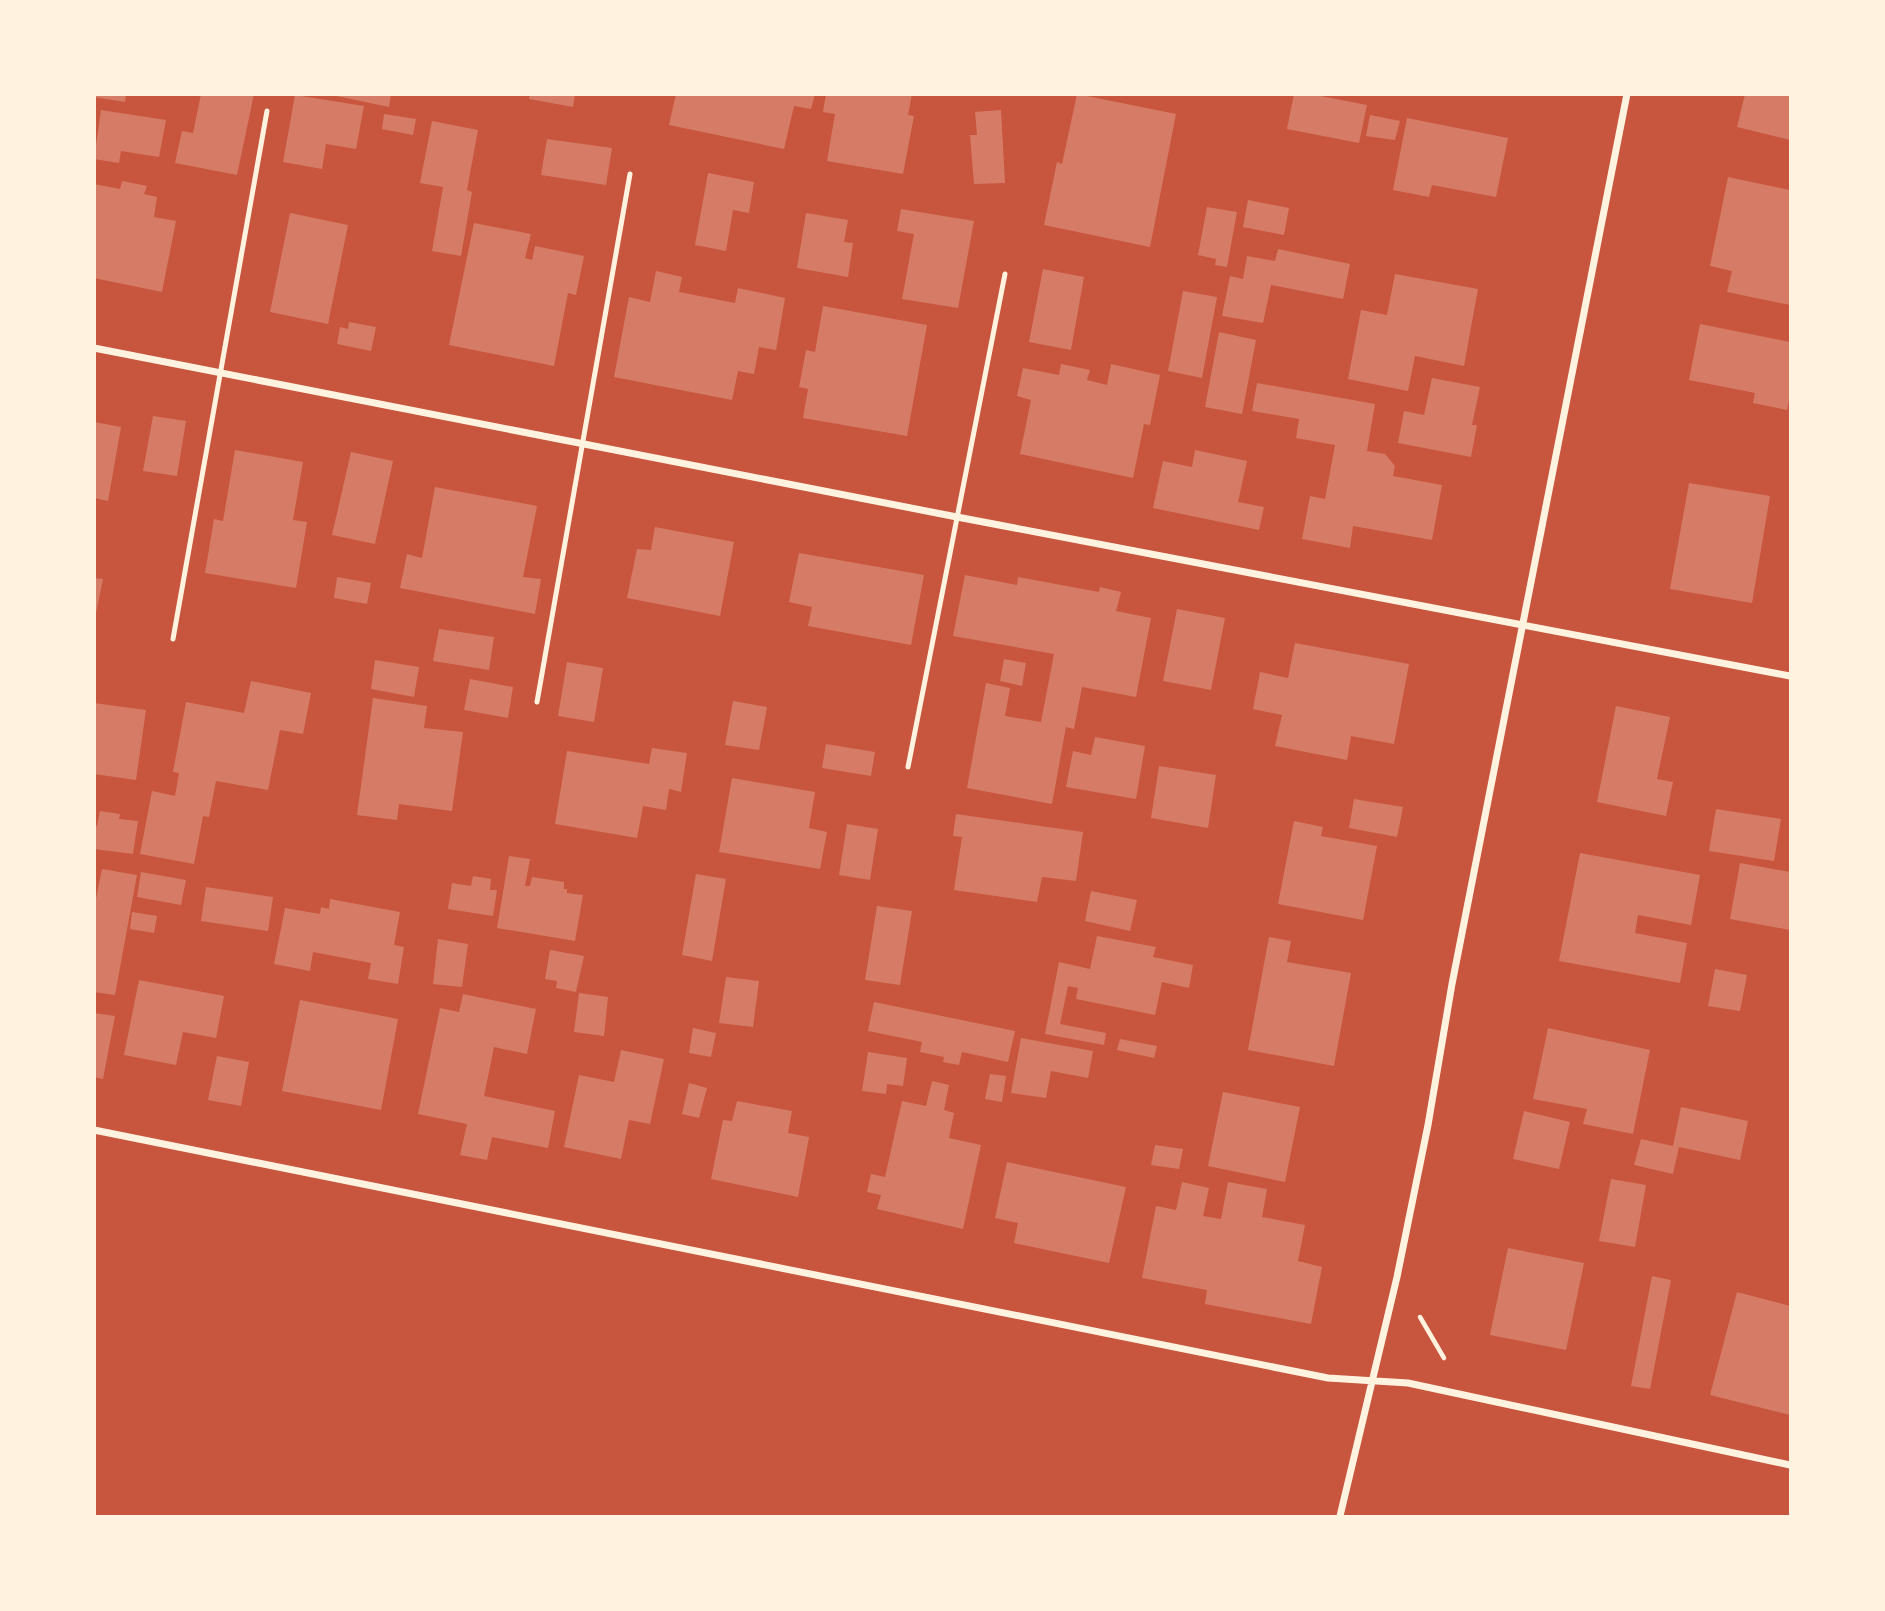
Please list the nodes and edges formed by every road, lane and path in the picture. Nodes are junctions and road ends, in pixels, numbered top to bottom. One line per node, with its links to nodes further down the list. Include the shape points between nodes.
1 (1627, 94): 9 (street)
2 (267, 111): 6 (lane)
3 (630, 174): 7 (lane)
4 (1005, 274): 8 (lane)
5 (94, 348): 6 (street)
6 (220, 372): 7 (street); 10 (lane)
7 (583, 443): 8 (street); 12 (lane)
8 (957, 517): 9 (street); 13 (lane)
9 (1522, 624): 11 (street); 15 (street)
10 (173, 639)
11 (1790, 676)
12 (537, 702)
13 (908, 766)
14 (94, 1130): 16 (street, via 1314,1375)
15 (1397, 1276): 16 (street); 17 (path)
16 (1371, 1381): 17 (street); 19 (street)
17 (1465, 1395): 18 (street)
18 (1790, 1465)
19 (1340, 1517)

